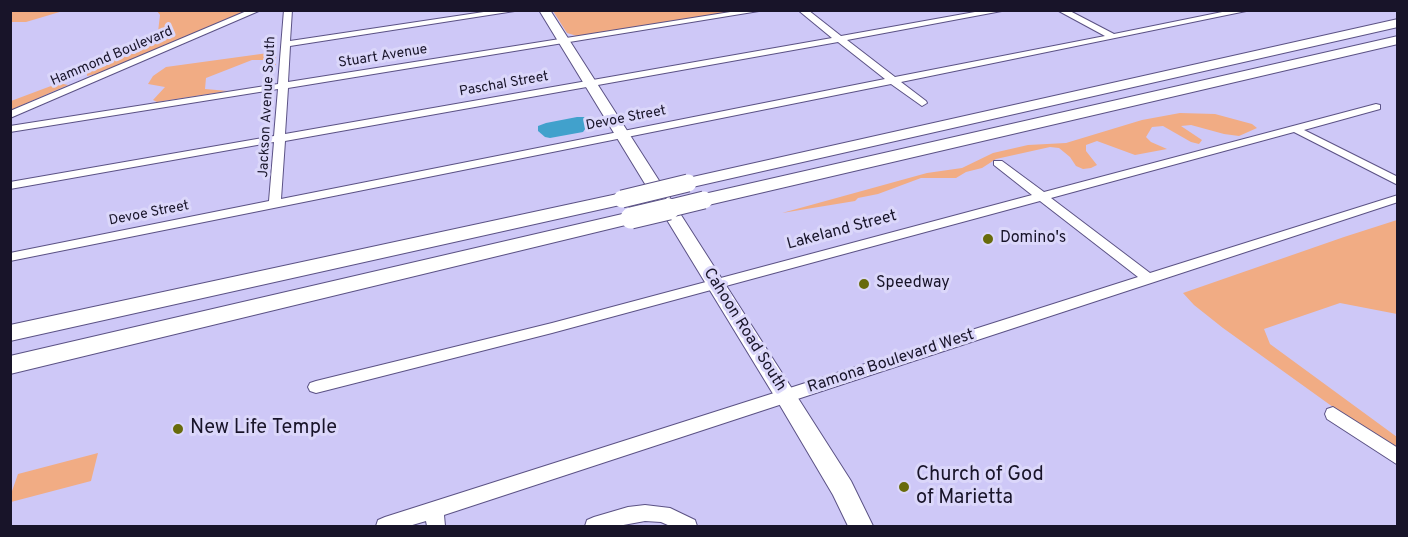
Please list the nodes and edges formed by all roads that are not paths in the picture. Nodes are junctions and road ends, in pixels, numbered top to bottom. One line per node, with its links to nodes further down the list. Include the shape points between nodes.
1 (257, 10): 23 (street, Hammond Boulevard)
2 (288, 10): 15 (street, Jackson Avenue South)
3 (517, 10): 15 (street)
4 (544, 10): 14 (main road)
5 (760, 10): 14 (street, Stuart Avenue)
6 (802, 10): 12 (street)
7 (1003, 10): 12 (street, Paschal Street)
8 (1061, 10): 11 (street)
9 (1247, 10): 11 (street, Devoe Street)
10 (1398, 23): 37 (highway, bridge, via 622,199)
11 (1114, 37): 17 (street, Devoe Street)
12 (839, 39): 17 (street); 18 (street, Paschal Street)
13 (1398, 40): 21 (highway)
14 (564, 42): 18 (main road); 19 (street, Stuart Avenue)
15 (285, 44): 19 (street, Jackson Avenue South)
16 (1398, 48): 21 (highway, via 1166,99)
17 (893, 81): 20 (street); 26 (street, Devoe Street)
18 (591, 84): 26 (main road, Cahoon Road South); 27 (street, Paschal Street)
19 (283, 86): 24 (street, Stuart Avenue); 27 (street, Jackson Avenue South)
20 (918, 100)
21 (1130, 102): 38 (highway, bridge)
22 (1376, 107): 25 (street, Lakeland Street)
23 (10, 114)
24 (10, 129)
25 (1295, 129): 29 (street); 31 (street, Lakeland Street)
26 (622, 135): 33 (street, Devoe Street); 36 (main road, Cahoon Road South)
27 (280, 139): 30 (street, Paschal Street); 33 (street, Jackson Avenue South)
28 (998, 163): 31 (street)
29 (1398, 182)
30 (10, 186)
31 (1042, 196): 35 (street); 36 (street, Lakeland Street)
32 (1398, 198): 35 (street, Ramona Boulevard West)
33 (276, 204): 34 (street, Devoe Street)
34 (10, 257)
35 (1149, 279): 40 (street, Ramona Boulevard West)
36 (716, 284): 39 (street, Lakeland Street); 40 (main road, Cahoon Road South)
37 (10, 331)
38 (10, 365)
39 (316, 387)
40 (786, 396): 43 (street, Ramona Boulevard West); 47 (main road, Cahoon Road South)
41 (1333, 414): 42 (street)
42 (1398, 458)
43 (435, 519): 44 (street, Ramona Boulevard West)
44 (385, 526)
45 (594, 526): 46 (street, via 628,514 645,513 663,514)
46 (688, 526)
47 (861, 526)

